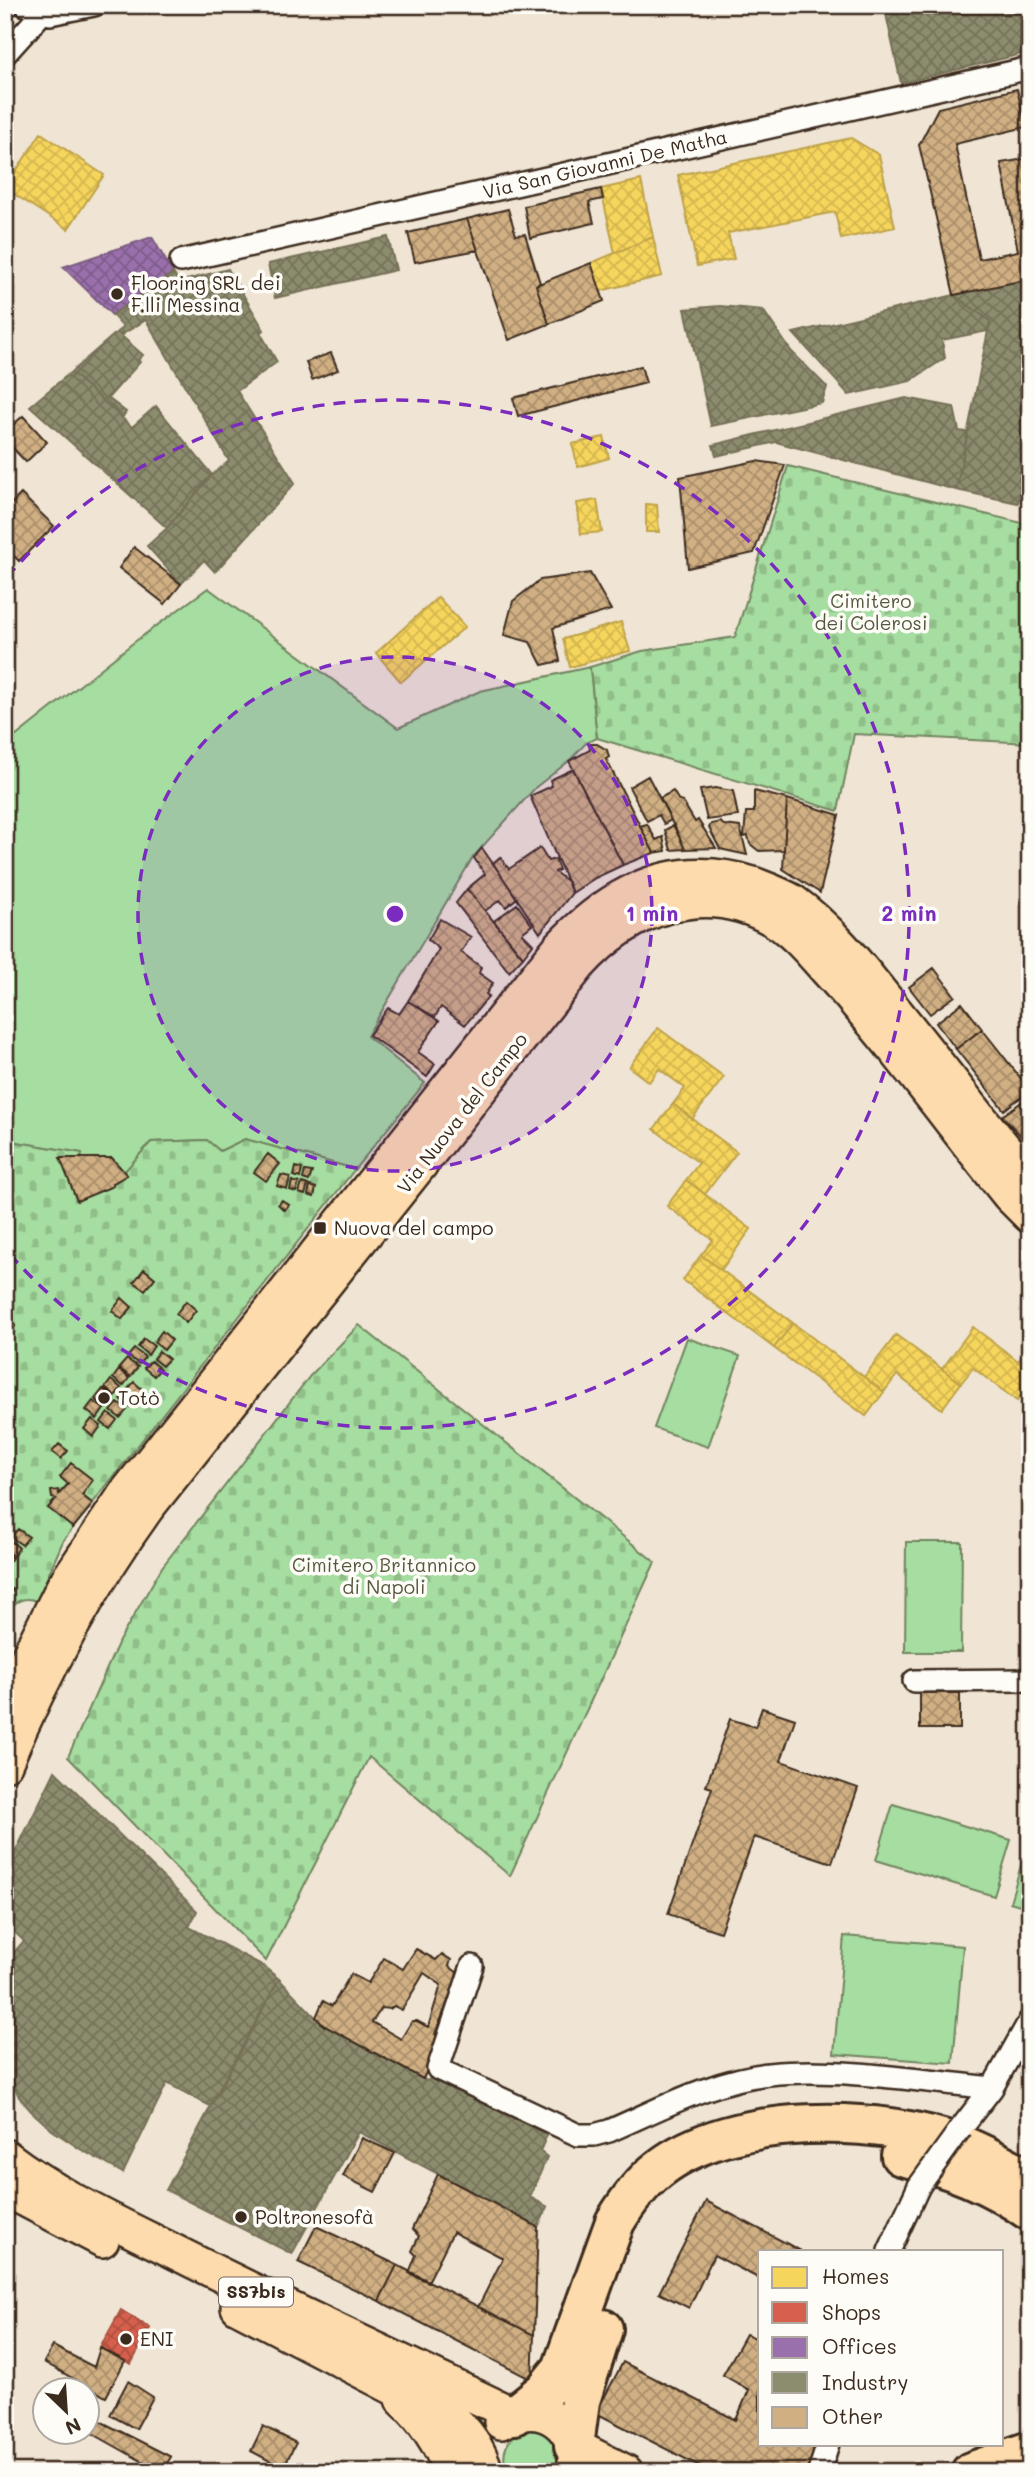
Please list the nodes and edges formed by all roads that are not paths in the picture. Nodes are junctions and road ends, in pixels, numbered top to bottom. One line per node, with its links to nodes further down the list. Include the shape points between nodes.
1 (94, 5): 2 (street, via 60,13)
2 (34, 9): 3 (street)
3 (5, 54)
4 (1030, 68): 5 (street, Via San Giovanni De Matha)
5 (181, 261)
6 (1030, 1179): 10 (main road, Via Nuova del Campo, via 869,979 819,924 789,900 732,878 705,874 648,884 622,895 559,948 126,1493 63,1587)
7 (1030, 1216): 11 (main road, Via Nuova del Campo, via 849,996 773,919 705,900 681,902 634,919 595,947 579,965 146,1508 86,1599)
8 (1030, 1680): 9 (street)
9 (914, 1681)
10 (5, 1703)
11 (5, 1764)
12 (472, 1966): 14 (street, via 438,2069 578,2134 609,2131 709,2088 767,2074 825,2073)
13 (1030, 2020): 14 (street)
14 (992, 2088): 19 (street, bridge, via 919,2186)
15 (5, 2156): 21 (main road, SS7bis, via 60,2192 145,2237)
16 (1030, 2180): 21 (highway, via 963,2146 872,2127 776,2127 701,2145 660,2169 627,2203 615,2222 562,2369)
17 (5, 2189): 20 (main road, SS7bis)
18 (1030, 2211): 24 (highway, via 962,2174 871,2150 765,2153 697,2174 663,2198 632,2243 580,2402)
19 (889, 2250)
20 (385, 2383): 25 (main road, SS7bis, via 458,2423 475,2444); 27 (main road, via 420,2416 444,2452)
21 (514, 2415): 24 (main road, SS7bis, via 539,2413 561,2424); 25 (main road, SS7bis, via 487,2440)
22 (827, 2446): 29 (street)
23 (1030, 2451): 30 (highway)
24 (574, 2459): 28 (main road, SS7bis)
25 (485, 2468)
26 (1030, 2470): 31 (highway)
27 (451, 2472)
28 (626, 2472)
29 (819, 2472)
30 (971, 2472)
31 (1024, 2472)

